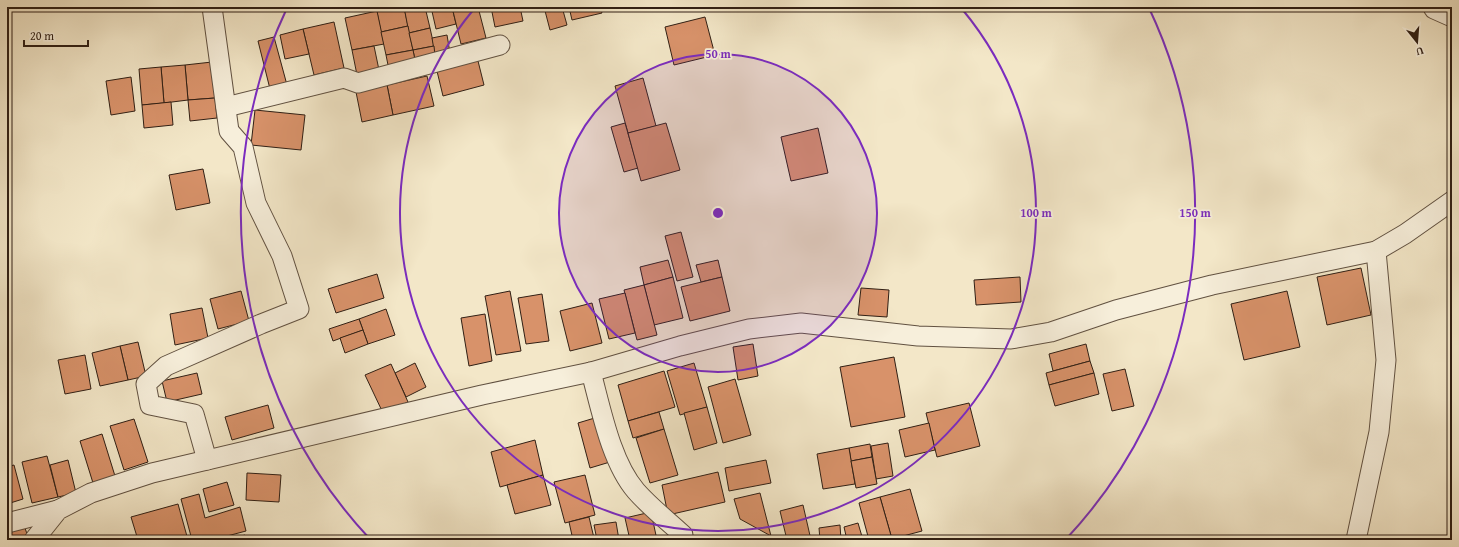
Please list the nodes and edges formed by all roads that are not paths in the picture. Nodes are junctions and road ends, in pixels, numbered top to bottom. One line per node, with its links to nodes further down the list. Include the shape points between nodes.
1 (212, 7): 5 (street)
2 (1433, 7): 3 (street)
3 (1452, 17)
4 (500, 45): 5 (street, via 358,83 344,78)
5 (226, 107): 9 (street, via 229,131 243,147 256,203 282,256 299,309 166,366 146,384 150,405 194,414)
6 (1452, 201): 7 (street)
7 (1376, 251): 8 (street, via 1212,285 1116,310 1050,332 1011,339 918,336 800,323 749,329); 14 (street, via 1386,360 1379,432)
8 (591, 372): 9 (street); 12 (street, via 620,468 636,491)
9 (207, 460): 10 (street, via 91,493)
10 (58, 510): 11 (street); 13 (street)
11 (7, 523)
12 (683, 535)
13 (34, 540)
14 (1356, 540)

